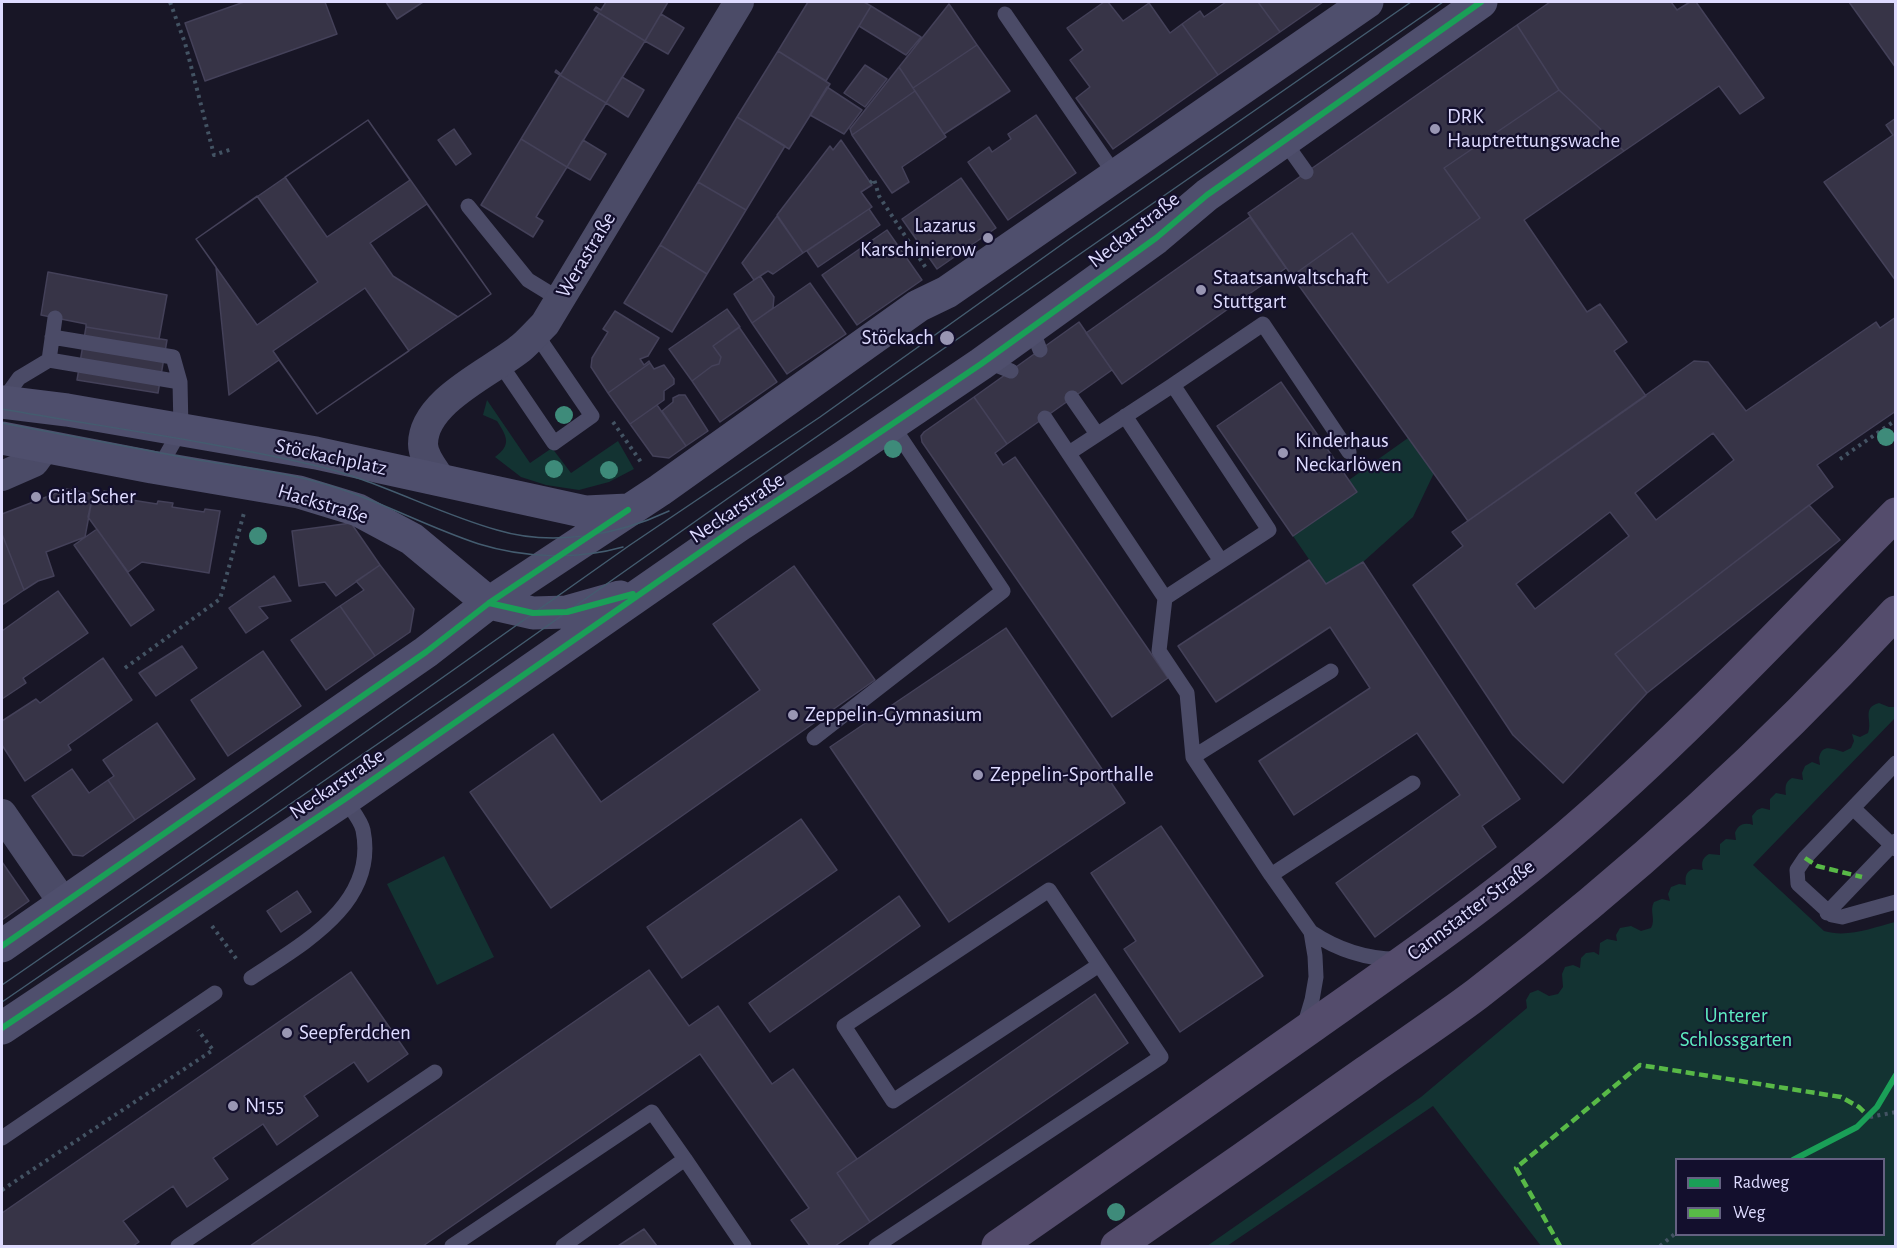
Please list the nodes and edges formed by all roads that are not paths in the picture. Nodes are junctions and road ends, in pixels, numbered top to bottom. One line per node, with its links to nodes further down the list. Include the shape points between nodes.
1 (739, 2): 9 (street, Werastraße)
2 (1367, 2): 7 (main road)
3 (1472, 6): 5 (main road, Neckarstraße)
4 (1005, 14): 7 (lane)
5 (1284, 141): 6 (lane); 21 (main road, Neckarstraße, via 1207,195 1039,337 996,368)
6 (1306, 172)
7 (1116, 176): 31 (main road, via 943,294 918,306)
8 (468, 206): 9 (lane, via 528,280)
9 (559, 299): 11 (street, Werastraße)
10 (55, 318): 12 (lane)
11 (536, 334): 14 (street, Werastraße, via 522,347); 14 (lane, via 592,416 554,443)
12 (52, 337): 13 (lane); 15 (lane, via 173,357)
13 (49, 360): 15 (lane); 18 (lane, via 19,378)
14 (506, 373): 30 (street, Werastraße, via 455,393 436,412 423,444 428,461)
15 (180, 382): 22 (lane)
16 (1173, 385): 19 (lane); 26 (lane, via 1263,324); 33 (lane, via 1269,530)
17 (1072, 398): 23 (lane)
18 (12, 403): 22 (main road, Stöckachplatz); 25 (main road)
19 (1125, 416): 23 (lane); 33 (lane)
20 (1045, 418): 27 (lane)
21 (892, 425): 34 (main road, Neckarstraße); 39 (lane, via 1003,591)
22 (181, 429): 28 (lane); 30 (main road, Stöckachplatz)
23 (1097, 434): 27 (lane)
24 (2, 438): 25 (main road, Hackstraße)
25 (45, 447): 28 (main road, Hackstraße); 29 (street, via 34,462)
26 (1349, 452)
27 (1069, 453): 35 (lane)
28 (159, 468): 36 (main road, Hackstraße, via 299,492 358,510 412,539)
29 (2, 476)
30 (441, 480): 31 (main road, Stöckachplatz, via 586,512)
31 (628, 510): 36 (main road)
32 (1896, 514): 53 (main road, Cannstatter Straße, via 1720,695 1628,783 1518,875)
33 (1221, 561): 35 (lane)
34 (645, 591): 36 (main road, Hackstraße, via 567,612 533,613); 43 (main road, Neckarstraße)
35 (1165, 598): 40 (lane, via 1159,651 1187,693)
36 (489, 603): 49 (main road, via 426,652)
37 (1896, 612): 68 (main road, via 1724,787 1561,928 1475,996)
38 (1331, 671): 40 (lane)
39 (814, 738)
40 (1193, 756): 47 (lane)
41 (1896, 763): 44 (lane)
42 (1413, 783): 47 (lane)
43 (345, 799): 55 (lane, via 363,828 364,866 349,901 321,930); 57 (main road, Neckarstraße)
44 (1853, 808): 46 (lane); 50 (lane, via 1797,870 1798,884)
45 (2, 814): 49 (street)
46 (1894, 845): 50 (lane)
47 (1271, 875): 51 (lane)
48 (1896, 902): 50 (lane, via 1842,917)
49 (64, 904): 52 (main road)
50 (1827, 913)
51 (1311, 932): 53 (lane, via 1350,952); 58 (lane, via 1316,977)
52 (2, 946)
53 (1407, 958): 58 (main road, Cannstatter Straße)
54 (1099, 964): 54 (lane, via 893,1101 844,1026 1049,890); 66 (lane, via 1161,1057)
55 (247, 972)
56 (215, 993): 60 (lane)
57 (2, 1028)
58 (1300, 1035): 67 (main road, Cannstatter Straße)
59 (435, 1072): 62 (lane)
60 (2, 1138)
61 (685, 1159): 63 (lane, via 652,1112); 64 (lane); 65 (lane)
62 (178, 1246)
63 (452, 1246)
64 (563, 1246)
65 (744, 1246)
66 (876, 1246)
67 (998, 1246)
68 (1117, 1246)

